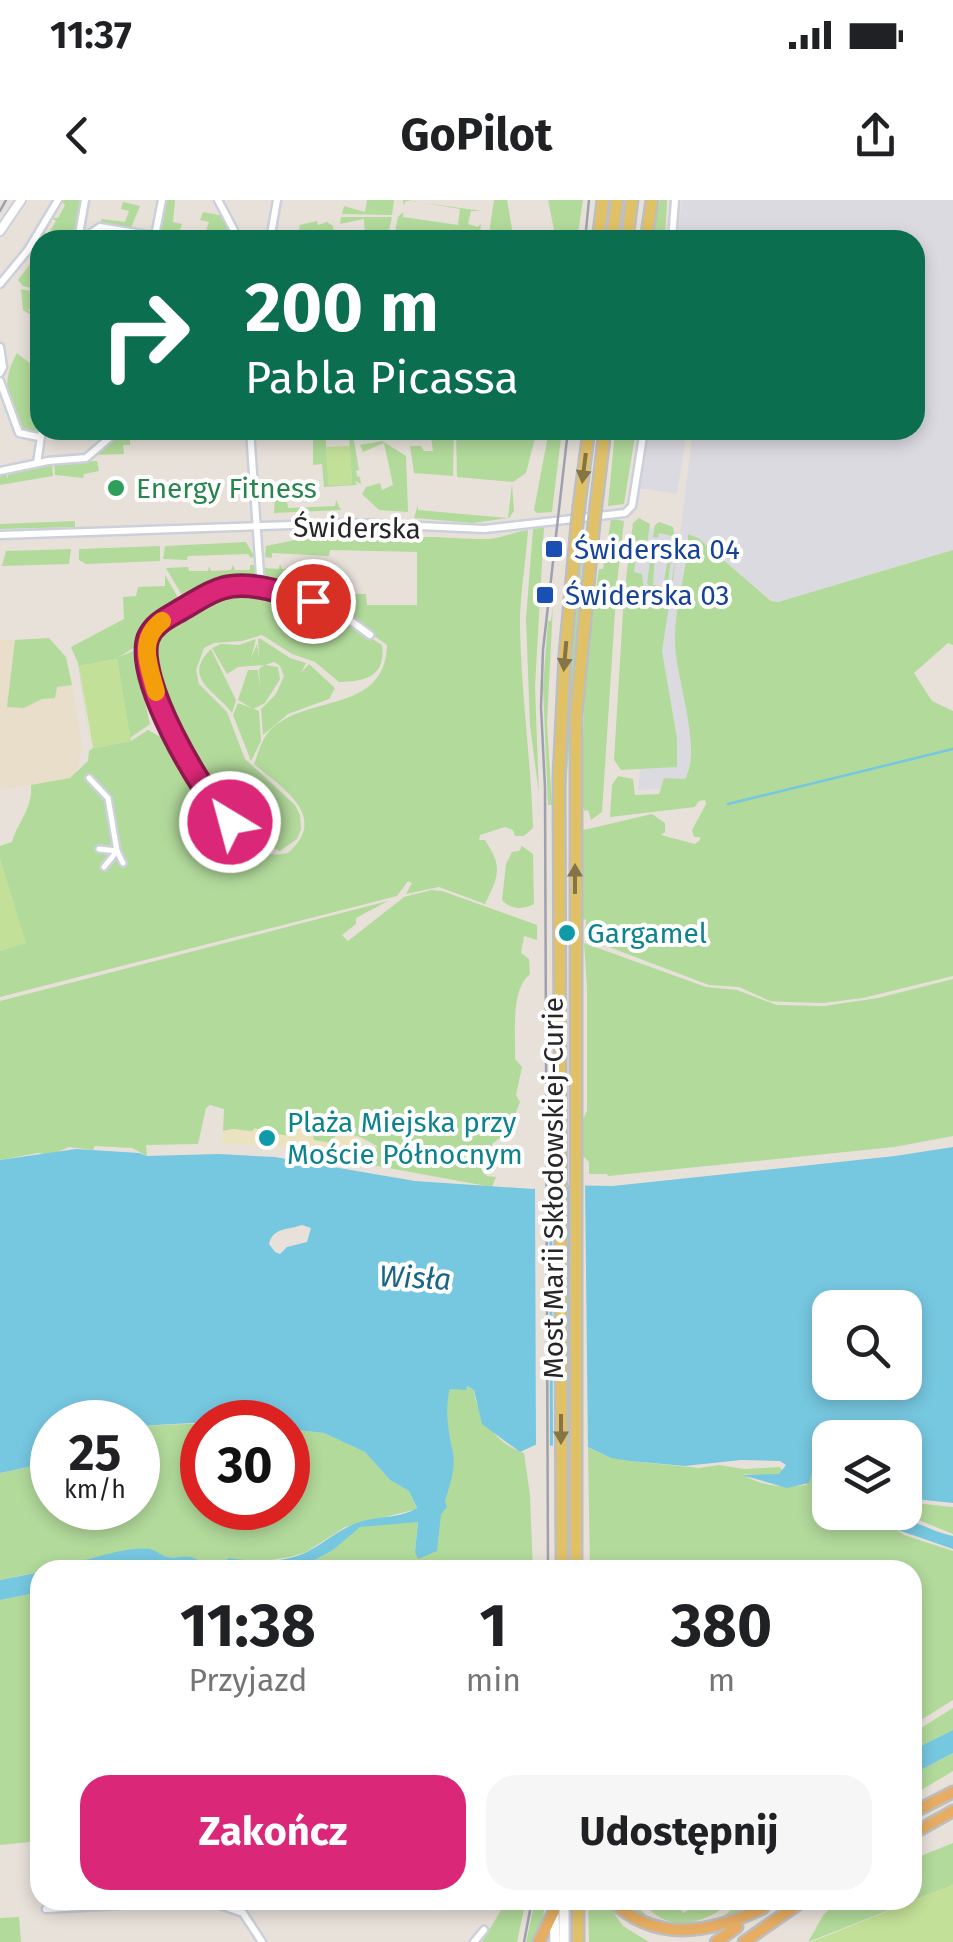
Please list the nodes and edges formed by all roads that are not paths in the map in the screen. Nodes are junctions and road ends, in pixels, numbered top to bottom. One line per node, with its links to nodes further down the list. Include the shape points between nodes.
1 (21, 200): 22 (street)
2 (58, 200): 12 (street)
3 (84, 200): 13 (street)
4 (162, 200): 14 (street)
5 (218, 200): 15 (street)
6 (277, 200): 16 (street)
7 (602, 200): 17 (main road)
8 (617, 200): 18 (main road)
9 (632, 200): 19 (main road)
10 (652, 200): 20 (main road)
11 (675, 200): 21 (street)
12 (44, 230)
13 (81, 230)
14 (155, 230)
15 (234, 230)
16 (272, 230)
17 (599, 230)
18 (613, 230)
19 (628, 230)
20 (648, 230)
21 (673, 230)
22 (0, 231)
23 (30, 251): 24 (street)
24 (7, 276): 25 (street); 26 (street)
25 (15, 283)
26 (0, 284)
27 (0, 347): 28 (street)
28 (0, 373)
29 (0, 381): 30 (street, via 19,433)
30 (30, 434)
31 (40, 440): 37 (street)
32 (107, 440): 37 (street, via 86,458)
33 (251, 440): 39 (street)
34 (588, 440): 49 (main road, Most Marii Skłodowskiej-Curie, one-way to 49, bridge, via 561,714)
35 (604, 440): 50 (main road, Most Marii Skłodowskiej-Curie, one-way to 35, bridge, via 574,806 581,638)
36 (642, 440): 39 (street, Świderska, via 632,506 624,512 485,529 353,523)
37 (38, 463): 38 (street)
38 (0, 472)
39 (258, 528): 40 (street, Świderska); 41 (street)
40 (0, 535)
41 (261, 589): 42 (street, via 322,604); 44 (street, via 234,586 210,593 154,628 146,649 166,723 206,790 230,822)
42 (370, 634)
43 (88, 778): 46 (street, via 108,798)
44 (265, 847)
45 (99, 849): 46 (street)
46 (119, 853): 47 (street); 48 (street)
47 (123, 863)
48 (104, 867)
49 (562, 1560)
50 (576, 1560)
51 (953, 1792): 52 (highway)
52 (922, 1808)
53 (953, 1811): 54 (highway)
54 (922, 1828)
55 (234, 1910): 65 (street)
56 (552, 1910): 67 (highway)
57 (554, 1910): 68 (main road)
58 (564, 1910): 69 (main road)
59 (578, 1910): 70 (main road)
60 (618, 1910): 61 (highway, via 638,1930 671,1941 702,1937)
61 (759, 1910)
62 (760, 1910): 71 (highway)
63 (790, 1910): 72 (highway); 73 (highway)
64 (484, 1930): 66 (street)
65 (262, 1942)
66 (474, 1942)
67 (539, 1942)
68 (554, 1942)
69 (564, 1942)
70 (578, 1942)
71 (716, 1942)
72 (744, 1942)
73 (755, 1942)

